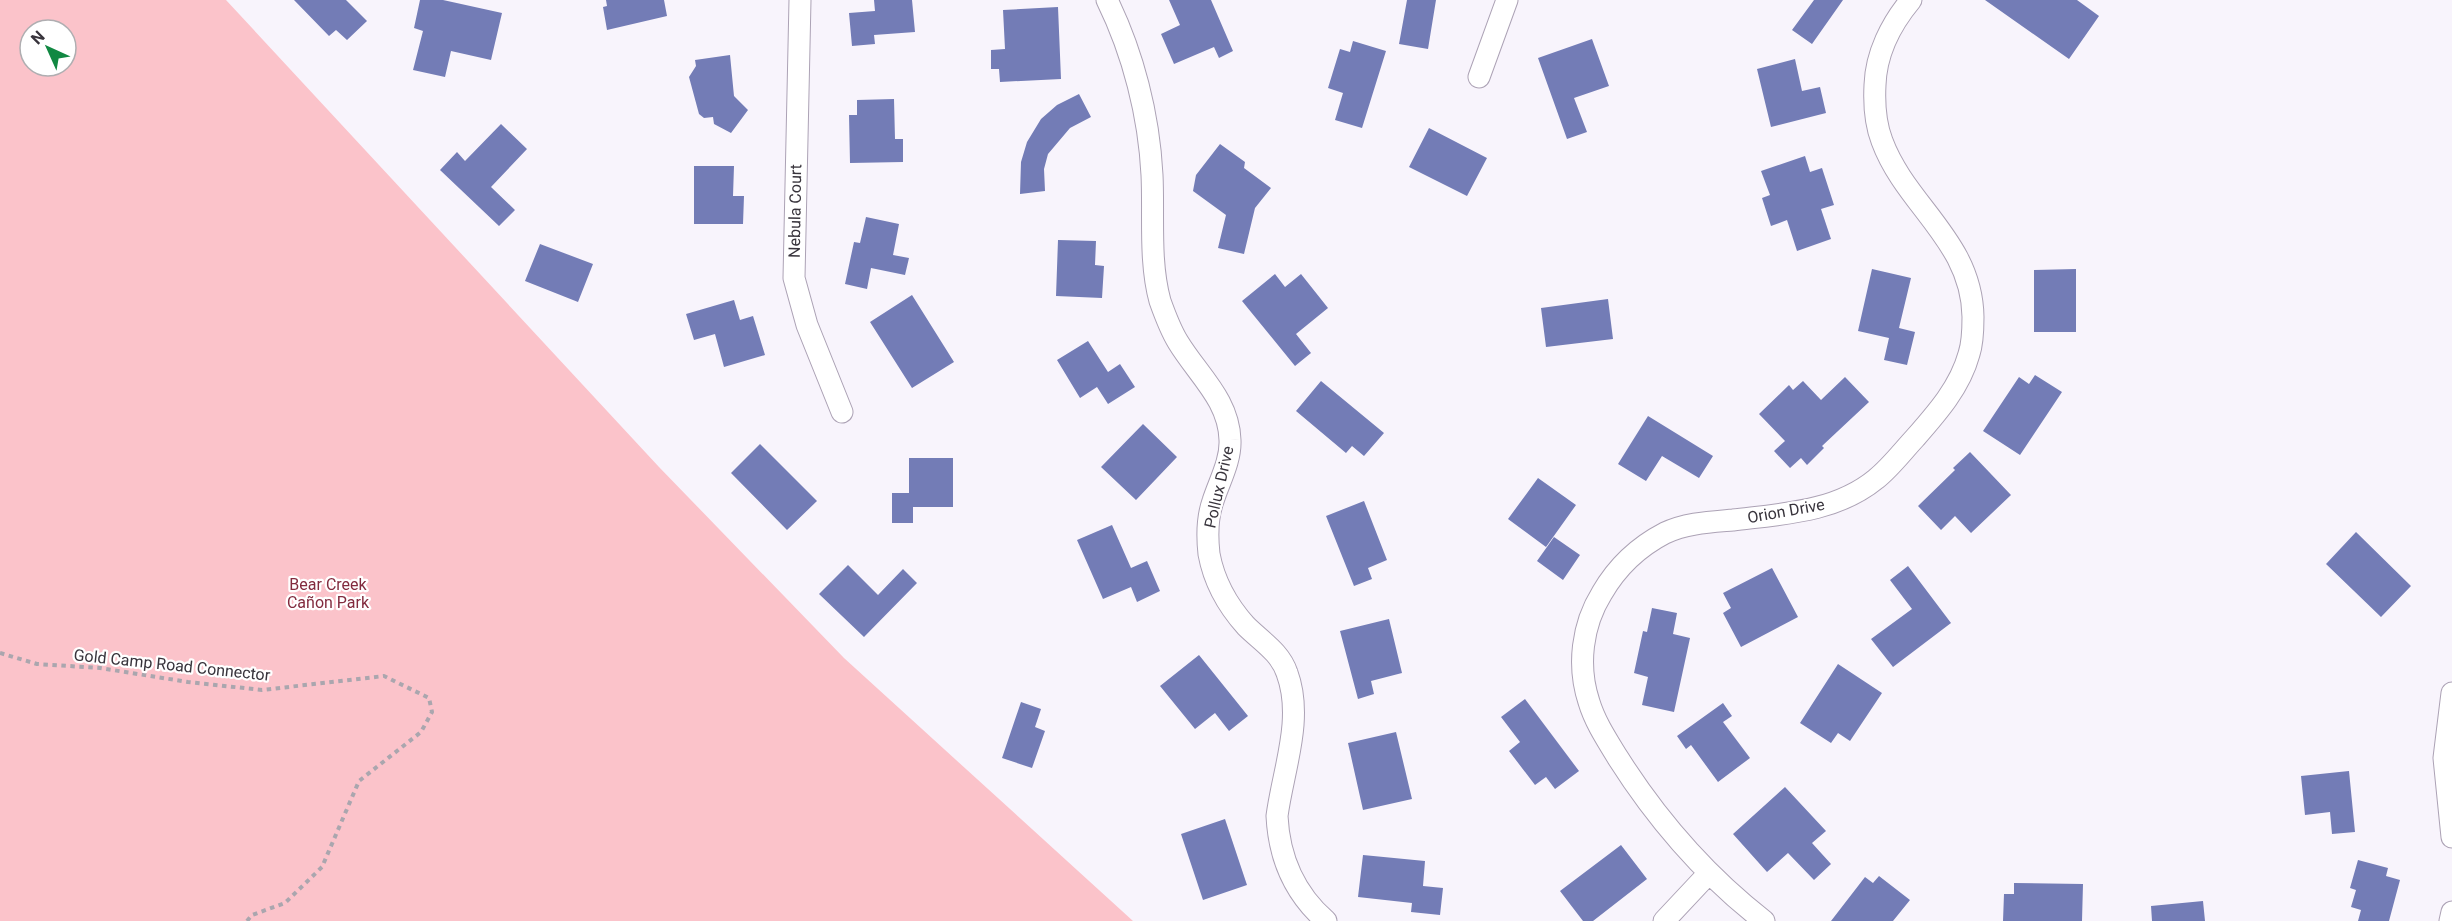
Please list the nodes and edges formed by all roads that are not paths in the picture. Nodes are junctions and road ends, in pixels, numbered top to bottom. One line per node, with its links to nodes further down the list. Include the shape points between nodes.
1 (800, 0): 6 (street, Nebula Court, via 794,278)
2 (1107, 0): 11 (street, Pollux Drive, via 1124,37 1147,133 1159,297 1178,342 1223,407 1228,424 1230,442 1208,520 1210,556 1215,575 1235,612 1268,645 1287,672 1293,711 1278,832 1287,870)
3 (1507, 0): 5 (street)
4 (1911, 0): 9 (street, Orion Drive, via 1881,51 1875,73 1876,119 1890,158 1951,243 1968,280 1973,329 1970,353 1961,376 1932,418 1876,480 1818,508 1694,524 1668,532 1626,561 1608,582 1587,626 1583,676 1598,725 1650,806)
5 (1479, 77)
6 (842, 412)
7 (2452, 693): 8 (street, via 2444,758)
8 (2452, 837)
9 (1709, 873): 12 (street); 13 (street, Orion Drive)
10 (2452, 912): 14 (street)
11 (1326, 921)
12 (1664, 921)
13 (1764, 921)
14 (2450, 921)

